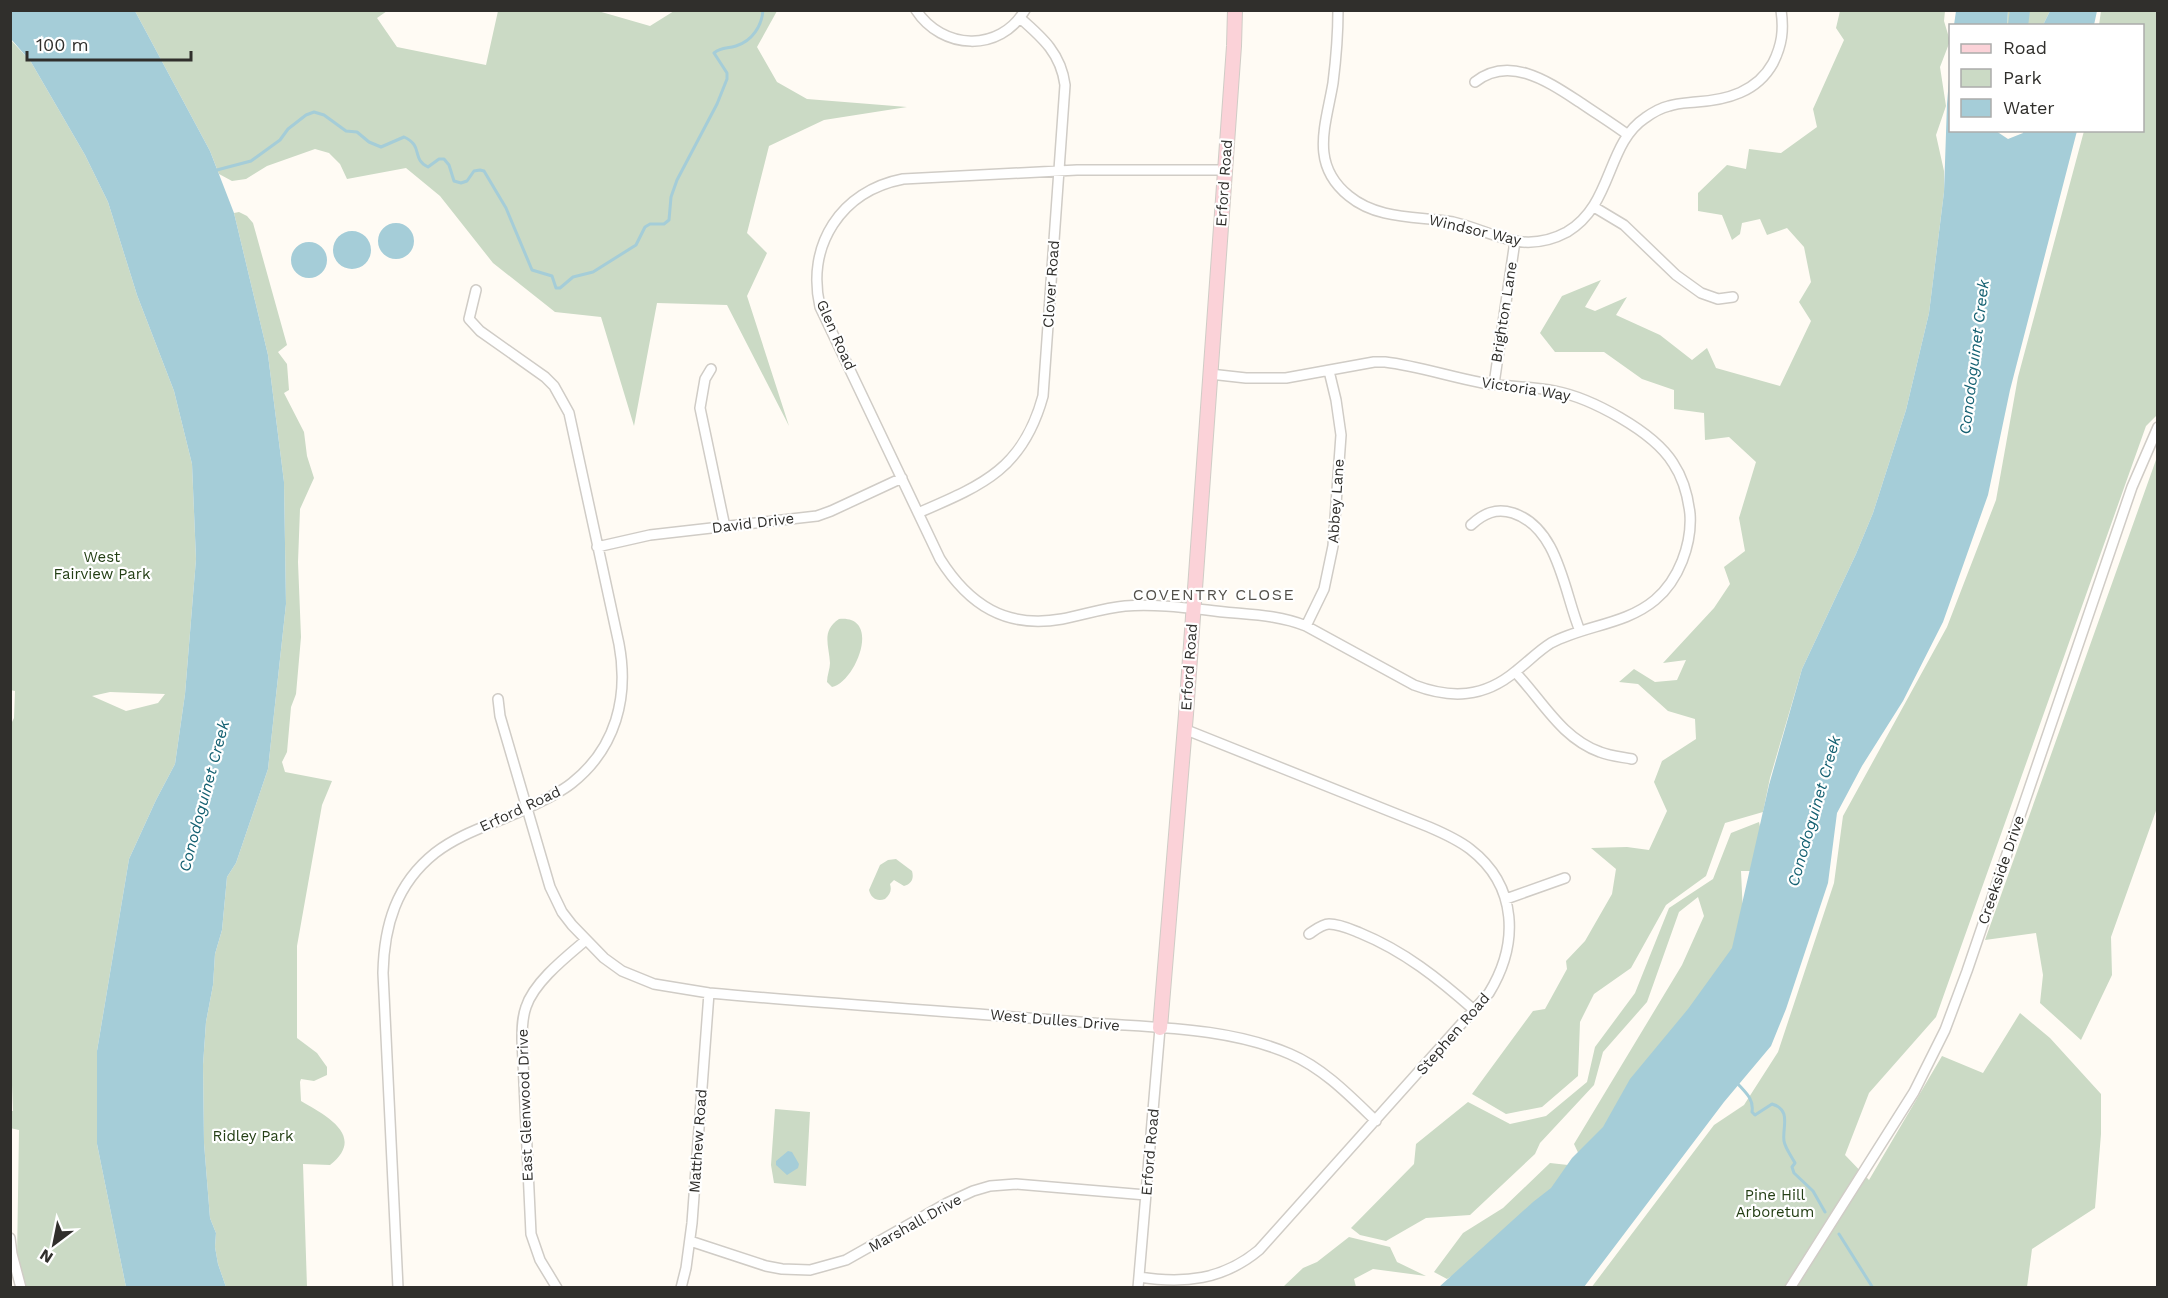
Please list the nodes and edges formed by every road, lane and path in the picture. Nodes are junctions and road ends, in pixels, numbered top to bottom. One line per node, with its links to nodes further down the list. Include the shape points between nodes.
1 (916, 10): 5 (street, via 936,32 969,42 996,37)
2 (1234, 10): 8 (street, Erford Road)
3 (1338, 10): 11 (street, Windsor Way, via 1337,50 1323,146 1328,168 1338,186 1371,210 1468,225)
4 (1781, 10): 7 (street, Windsor Way, via 1783,30 1779,49 1756,83 1734,96 1668,106 1642,120)
5 (1023, 14): 9 (street, Clover Road, via 1050,46 1064,74)
6 (1475, 82): 7 (street, via 1494,71 1526,73 1551,84)
7 (1628, 135): 10 (street, Windsor Way)
8 (1225, 170): 9 (street, Glen Road); 16 (street, Erford Road)
9 (1059, 171): 19 (street, Glen Road, via 915,177 888,182 852,203 826,237 818,273 820,307); 20 (street, Clover Road, via 1043,396 1035,419 1022,446 1001,470 970,490)
10 (1594, 207): 11 (street, Windsor Way, via 1562,235); 13 (street, via 1624,225 1676,275 1701,293 1718,299)
11 (1515, 241): 17 (street, Brighton Lane)
12 (476, 290): 23 (street, Erford Road, via 469,319 545,377 566,406)
13 (1733, 297)
14 (711, 369): 22 (street, via 703,385 700,408)
15 (1329, 371): 16 (street, Victoria Way, via 1276,379); 17 (street, Victoria Way, via 1385,362); 25 (street, Abbey Lane, via 1341,435 1333,546 1323,589)
16 (1210, 374): 24 (street, Erford Road)
17 (1494, 384): 26 (street, Victoria Way, via 1577,396 1614,415 1666,453 1686,489 1690,519 1687,547 1666,588 1636,612)
18 (2157, 427): 50 (street, Creekside Drive, via 2132,487 1945,1030 1899,1118)
19 (902, 478): 20 (street, Glen Road); 22 (street, David Drive, via 817,516)
20 (918, 513): 24 (street, Glen Road, via 953,580 967,595 994,612 1047,621 1126,606)
21 (1471, 525): 26 (street, via 1482,515 1497,510 1517,514 1538,530 1554,555)
22 (725, 527): 23 (street, David Drive, via 650,535)
23 (597, 547): 31 (street, Erford Road, via 622,660 619,711 605,743 582,774)
24 (1194, 608): 25 (street, Victoria Way, via 1262,614); 29 (street, Erford Road)
25 (1306, 626): 27 (street, Victoria Way, via 1433,692 1458,695 1480,691)
26 (1580, 631): 27 (street, Victoria Way, via 1549,644)
27 (1515, 672): 30 (street, via 1573,738 1599,752)
28 (498, 699): 31 (street, West Dulles Drive)
29 (1184, 729): 33 (street, Stephen Road, via 1459,841 1495,875); 38 (street, Erford Road)
30 (1632, 759)
31 (528, 808): 35 (street, West Dulles Drive, via 554,897); 46 (street, Erford Road, via 464,835 433,854 408,882 386,933 383,974)
32 (1565, 878): 33 (street)
33 (1506, 899): 37 (street, Stephen Road, via 1510,926 1504,963 1489,993)
34 (1309, 934): 37 (street, via 1326,924 1364,934 1410,959)
35 (586, 940): 36 (street, West Dulles Drive, via 604,958 637,978); 47 (street, East Glenwood Drive, via 536,988 522,1020 531,1234 540,1260)
36 (709, 993): 38 (street, West Dulles Drive); 42 (street, Matthew Road)
37 (1474, 1010): 39 (street, Stephen Road)
38 (1160, 1028): 39 (street, West Dulles Drive, via 1237,1036 1291,1054 1330,1079); 40 (street, Erford Road)
39 (1376, 1121): 43 (street, Stephen Road, via 1250,1258 1195,1280)
40 (1146, 1195): 42 (street, Marshall Drive, via 1016,1184 990,1186 952,1200 846,1260 810,1270 766,1266); 43 (street, Erford Road)
41 (10, 1238): 44 (street)
42 (690, 1241): 48 (street, Matthew Road)
43 (1139, 1277): 49 (street, Erford Road)
44 (14, 1279): 45 (street)
45 (21, 1287)
46 (398, 1287)
47 (558, 1287)
48 (681, 1287)
49 (1138, 1287)
50 (1790, 1287)

